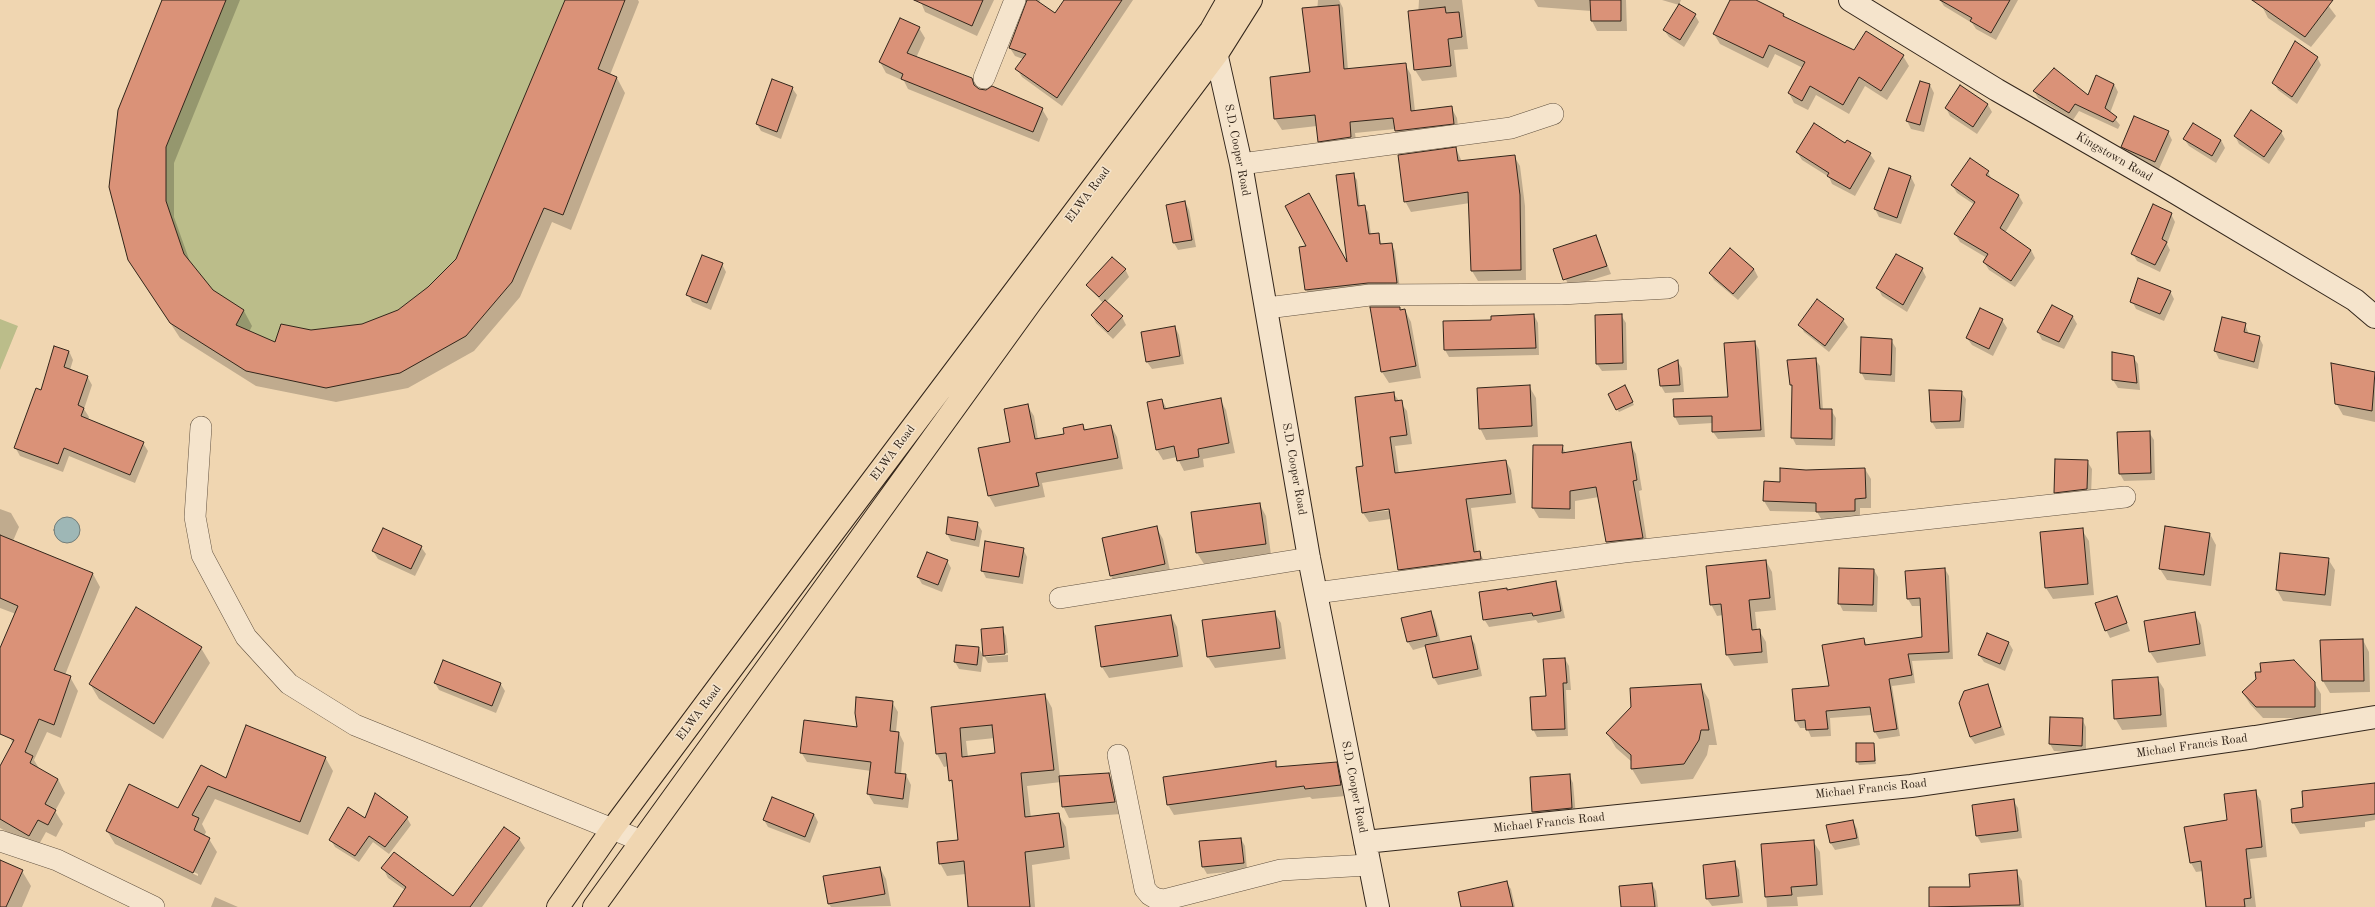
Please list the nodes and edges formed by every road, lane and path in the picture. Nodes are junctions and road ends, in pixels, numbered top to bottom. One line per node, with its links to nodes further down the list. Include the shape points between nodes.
1 (1015, 0): 7 (street)
2 (1228, 0): 5 (main road, ELWA Road)
3 (1251, 0): 6 (main road, ELWA Road)
4 (1850, 0): 12 (street, Kingstown Road, via 1997,90 2348,296)
5 (1211, 30): 6 (street, S.D. Cooper Road); 20 (main road, ELWA Road)
6 (1217, 54): 9 (street, S.D. Cooper Road); 22 (main road, ELWA Road, via 1031,302)
7 (984, 78)
8 (1553, 114): 9 (street, via 1511,128)
9 (1241, 164): 11 (street, S.D. Cooper Road)
10 (1668, 288): 11 (street, via 1562,294 1370,295)
11 (1267, 308): 15 (street, S.D. Cooper Road)
12 (2375, 317)
13 (201, 427): 20 (street, via 195,517 202,555 246,637 289,684 355,725)
14 (2125, 497): 16 (street, via 1624,552)
15 (1310, 558): 16 (street, S.D. Cooper Road); 17 (street)
16 (1316, 593): 23 (street, S.D. Cooper Road)
17 (1060, 598)
18 (2375, 717): 23 (street, Michael Francis Road, via 2255,737 1911,786)
19 (1118, 754): 25 (street, via 1145,889)
20 (613, 828): 22 (street); 27 (main road, ELWA Road)
21 (0, 841): 26 (street, via 58,860)
22 (642, 841): 28 (main road, ELWA Road)
23 (1365, 842): 24 (street, S.D. Cooper Road)
24 (1368, 865): 25 (street, via 1281,870); 29 (street, S.D. Cooper Road)
25 (1155, 903)
26 (154, 907)
27 (558, 907)
28 (594, 907)
29 (1378, 907)

